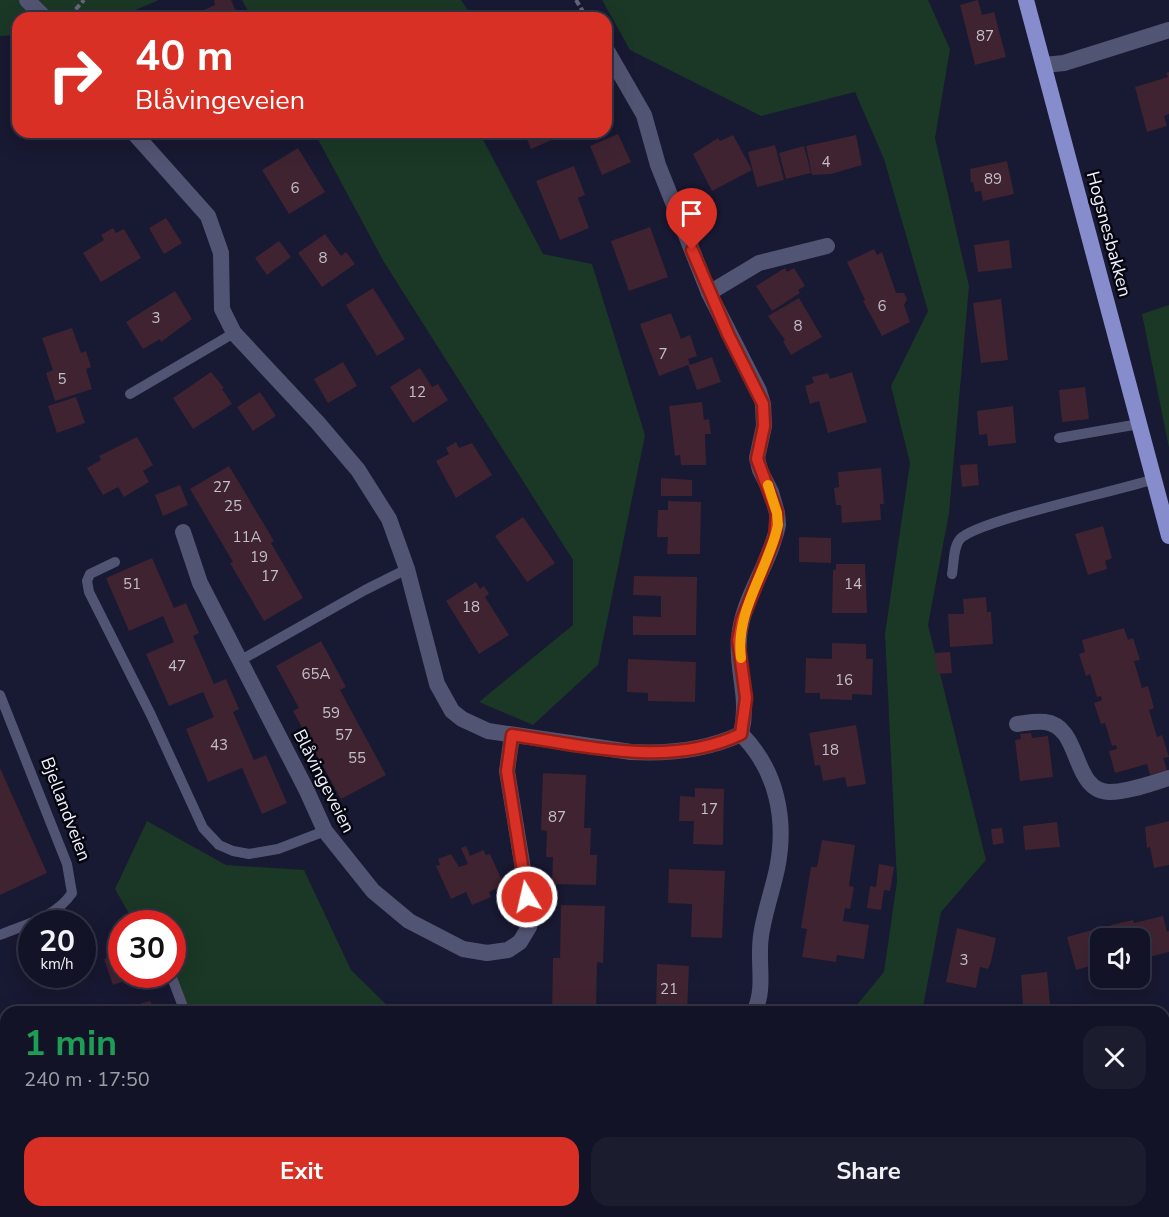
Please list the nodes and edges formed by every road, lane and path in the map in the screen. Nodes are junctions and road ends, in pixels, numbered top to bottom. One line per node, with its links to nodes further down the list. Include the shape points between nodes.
1 (27, 0): 4 (street)
2 (84, 0): 5 (path)
3 (1026, 0): 8 (main road, Hogsnesbakken)
4 (39, 12)
5 (75, 12)
6 (1169, 30): 8 (street, via 1064,63)
7 (612, 60): 11 (street, via 644,116 658,165)
8 (1044, 65): 14 (main road, Hogsnesbakken)
9 (139, 138): 12 (street, via 208,216 221,253 222,309)
10 (826, 246): 11 (street, via 759,263)
11 (709, 293): 25 (street, via 763,404 764,426 757,459 777,513 775,537 738,640 746,698)
12 (234, 333): 13 (lane); 20 (street, via 358,470 389,519)
13 (130, 394)
14 (1139, 424): 15 (lane); 16 (main road, Hogsnesbakken)
15 (1059, 438)
16 (1154, 479): 18 (main road, Hogsnesbakken); 21 (lane, via 966,534 957,544)
17 (183, 532): 22 (street, Blåvingeveien, via 200,583)
18 (1169, 536)
19 (115, 562): 28 (lane, via 90,574 89,592 202,828 219,845 249,854 278,849)
20 (407, 569): 22 (lane); 26 (street, via 444,700 462,719 488,731)
21 (952, 574)
22 (242, 660): 28 (street, Blåvingeveien)
23 (0, 695): 29 (lane, Bjellandveien, via 67,864 72,893 45,917)
24 (1017, 724): 27 (street, via 1046,722 1061,730 1070,741 1085,777 1099,790 1111,792)
25 (741, 734): 26 (street, via 716,746 653,753); 32 (street, via 768,770 781,825 778,867 761,934 761,999)
26 (512, 735): 28 (street, Blåvingeveien, via 507,771 531,918 525,935 508,950 497,953 463,949 409,921 373,891)
27 (1169, 778)
28 (325, 831)
29 (0, 935)
30 (176, 988): 31 (lane)
31 (183, 1006)
32 (757, 1006)

